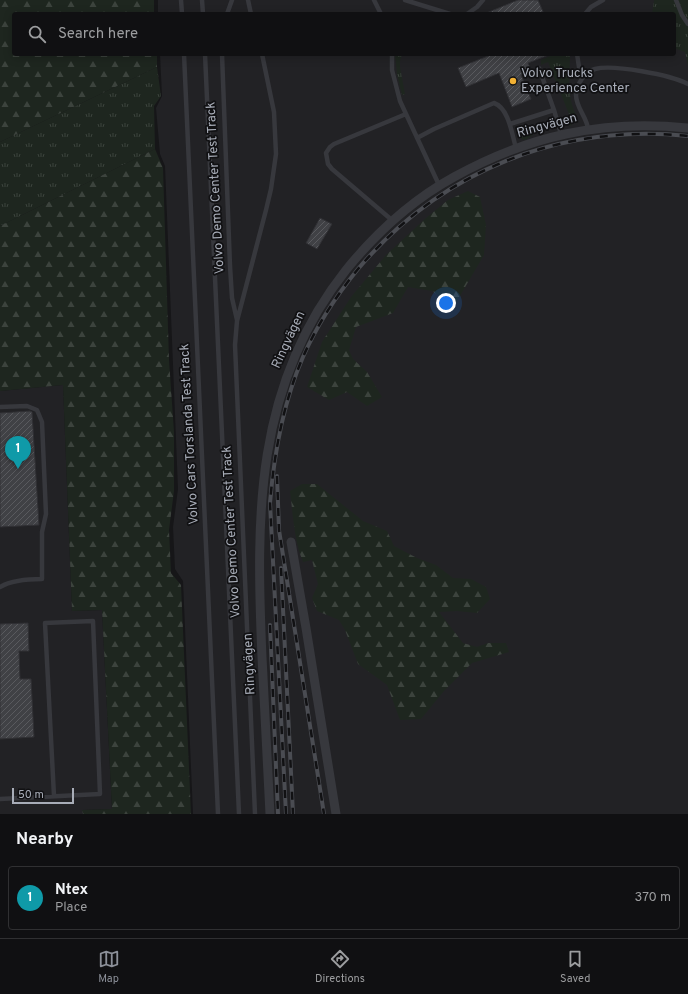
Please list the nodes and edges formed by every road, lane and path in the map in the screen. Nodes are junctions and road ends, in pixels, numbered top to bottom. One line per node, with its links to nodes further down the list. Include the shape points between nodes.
1 (181, 0): 10 (lane)
2 (202, 0): 11 (lane)
3 (232, 0): 12 (lane)
4 (248, 0): 13 (lane)
5 (376, 0): 14 (lane)
6 (405, 0): 15 (lane)
7 (483, 0): 16 (lane)
8 (603, 0): 17 (lane)
9 (676, 0): 18 (lane)
10 (182, 12)
11 (203, 12)
12 (228, 12)
13 (251, 12)
14 (380, 12)
15 (444, 12)
16 (470, 12)
17 (587, 12)
18 (688, 24)
19 (184, 56): 44 (lane, Volvo Cars Torslanda Test Track)
20 (204, 56): 45 (lane)
21 (222, 56): 38 (lane, Volvo Demo Center Test Track, via 232,298)
22 (262, 56): 38 (lane, Volvo Demo Center Test Track, via 274,112 276,154 271,189)
23 (392, 56): 29 (lane, via 395,86)
24 (577, 56): 26 (lane)
25 (539, 68): 28 (lane)
26 (584, 76): 27 (lane, via 595,69 622,69 669,77); 32 (lane, via 576,96 588,122)
27 (688, 84)
28 (554, 110): 30 (lane); 33 (lane)
29 (406, 114): 34 (lane); 37 (lane, via 334,144 326,153 332,169)
30 (510, 124): 34 (lane, via 503,109 494,103); 35 (lane)
31 (688, 128): 32 (street, Ringvägen, via 634,125)
32 (588, 129): 33 (street, Ringvägen)
33 (561, 134): 35 (street, Ringvägen)
34 (417, 138): 36 (lane)
35 (516, 148): 36 (street, Ringvägen, via 481,162)
36 (439, 186): 37 (street, Ringvägen)
37 (393, 220): 47 (street, Ringvägen, via 359,254 317,311 289,369 271,435 262,491 259,554)
38 (237, 321): 46 (lane, Volvo Demo Center Test Track, via 236,375)
39 (0, 407): 41 (lane, via 27,406 37,410 42,422 46,514 42,532 42,579 28,579)
40 (291, 542): 48 (street)
41 (0, 587)
42 (54, 796): 42 (lane, via 100,794 93,621 45,623); 43 (lane)
43 (0, 799)
44 (218, 814)
45 (239, 814)
46 (255, 814)
47 (270, 814)
48 (336, 814)

